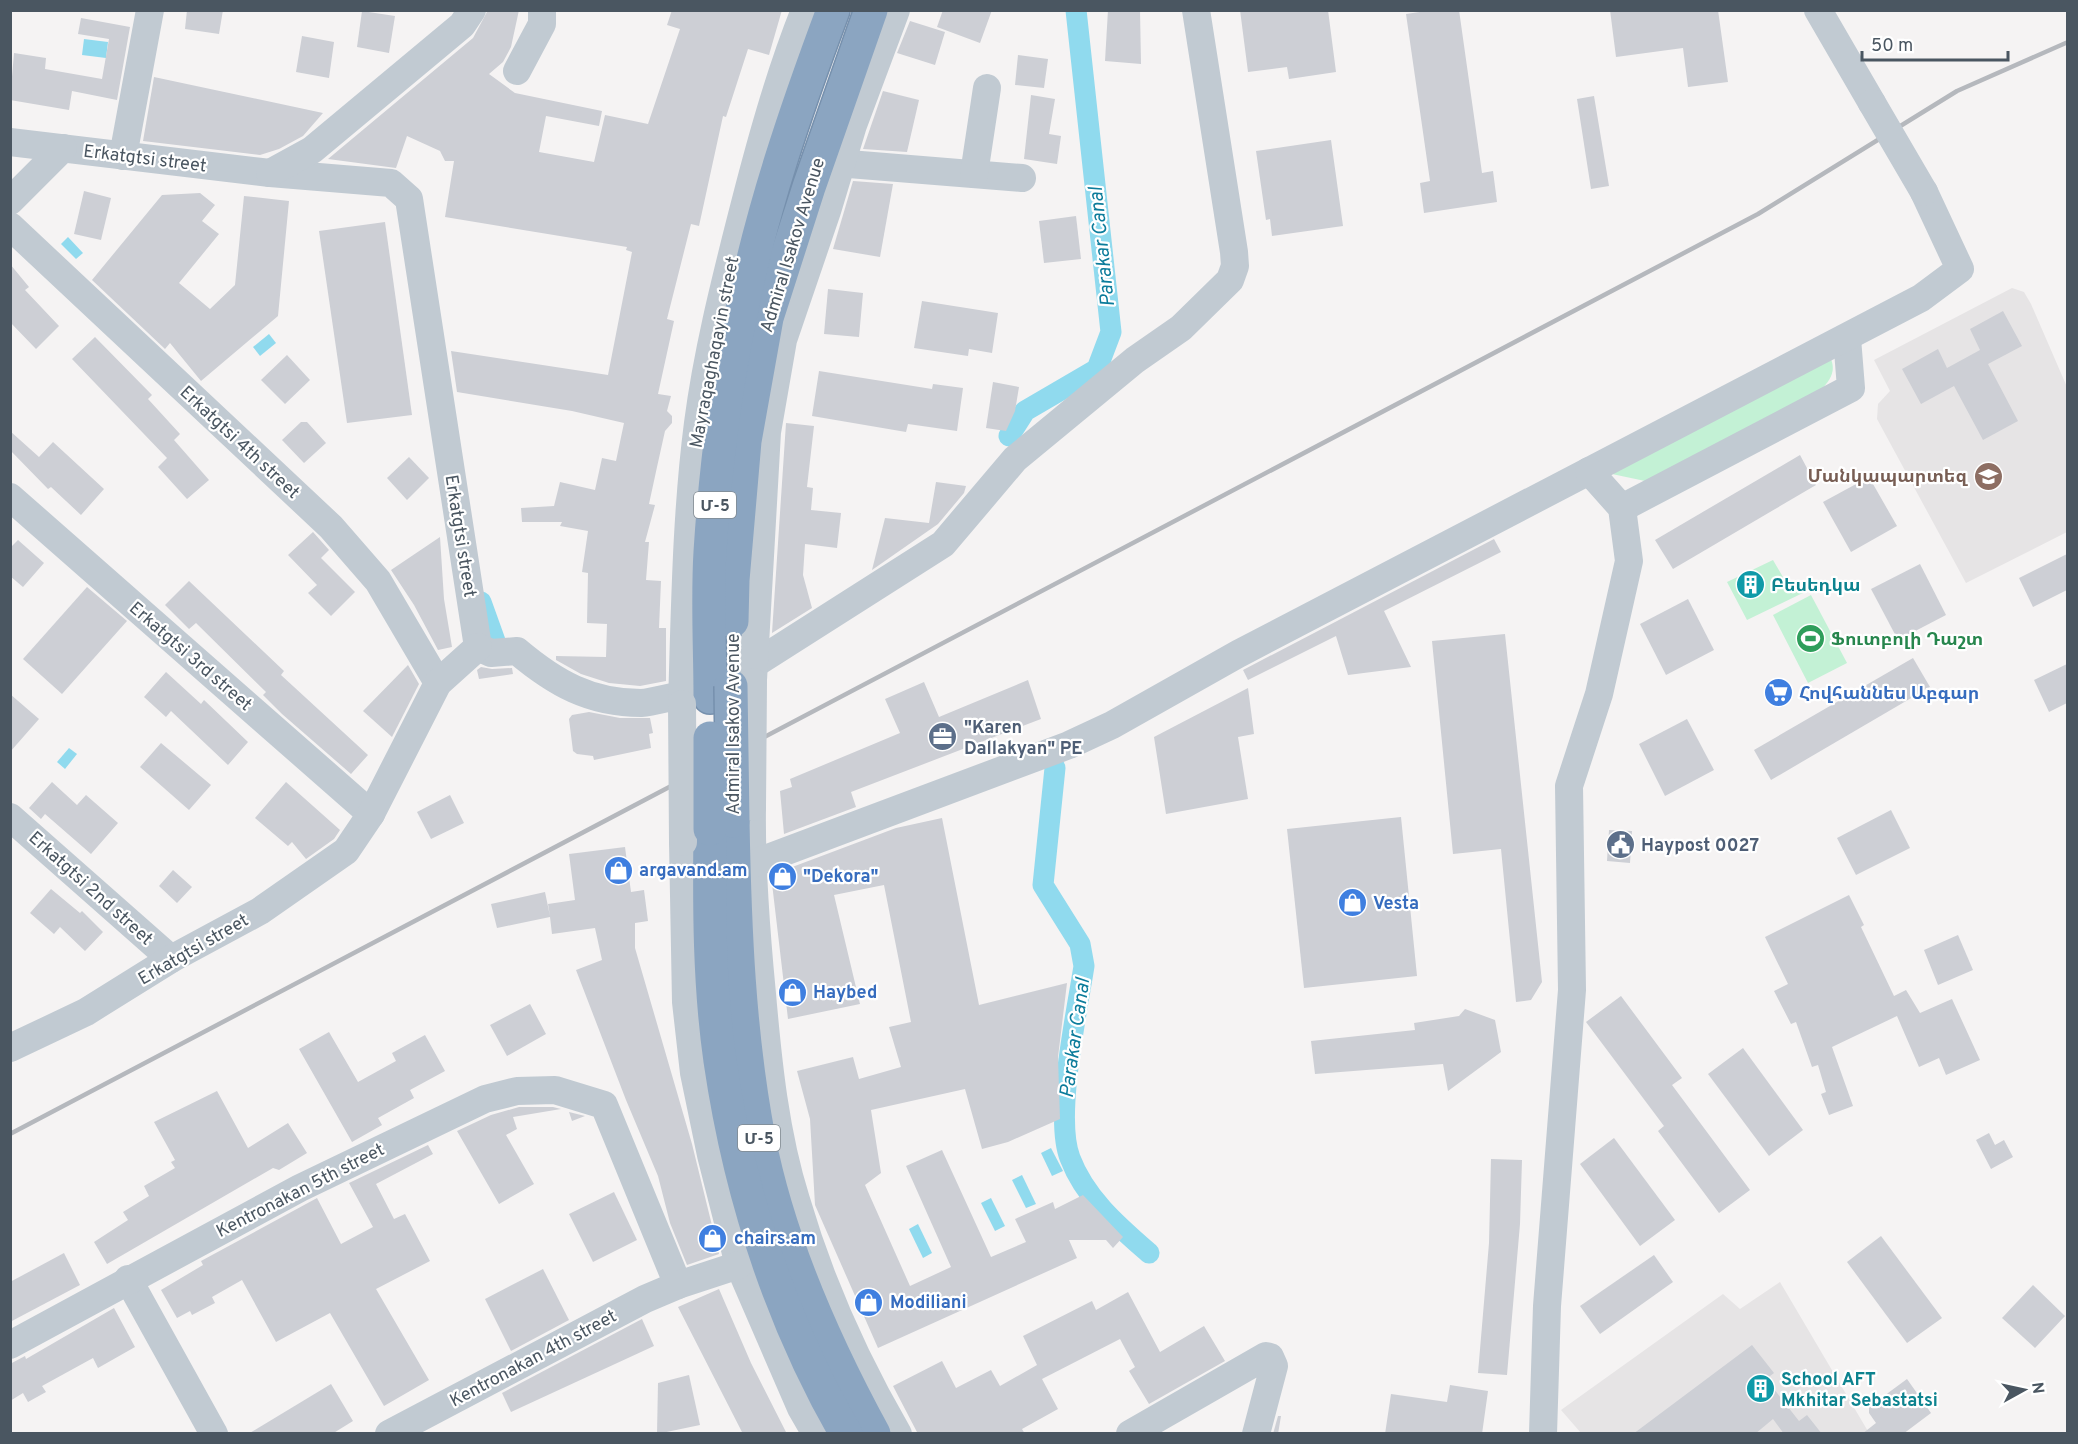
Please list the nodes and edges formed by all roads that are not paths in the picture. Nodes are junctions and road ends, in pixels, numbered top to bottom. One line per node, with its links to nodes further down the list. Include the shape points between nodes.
1 (150, 10): 14 (street)
2 (472, 10): 16 (street, via 462,25 312,150)
3 (542, 10): 10 (street, via 542,24)
4 (804, 10): 27 (street, Mayraqaghaqayin street, via 758,154 720,302 698,422 692,482)
5 (832, 10): 27 (highway, Admiral Isakov Avenue / Մ-5, via 774,184 741,313 710,553)
6 (871, 10): 15 (highway, Admiral Isakov Avenue / Մ-5)
7 (896, 10): 15 (street)
8 (1196, 10): 27 (street, via 1234,252 1230,280 1181,328 1134,360 1015,459 943,544)
9 (1818, 10): 21 (street, bridge, via 1924,192 1960,269 1921,298)
10 (518, 71)
11 (987, 88): 17 (street)
12 (10, 142): 13 (street, Erkatgtsi street)
13 (63, 148): 14 (street, Erkatgtsi street); 19 (street)
14 (123, 156): 16 (street, Erkatgtsi street)
15 (830, 162): 17 (street); 27 (highway, Admiral Isakov Avenue / Մ-5, via 767,318 745,441 733,580)
16 (270, 173): 25 (street, Erkatgtsi street, via 391,183 409,199)
17 (974, 174): 18 (street)
18 (1022, 178)
19 (10, 201)
20 (10, 226): 26 (street, Erkatgtsi 4th street, via 331,527 378,581)
21 (1847, 338): 22 (street); 24 (street, via 1851,388)
22 (1589, 471): 24 (street); 31 (street, via 1238,654 1112,725 1069,745)
23 (10, 498): 28 (street, Erkatgtsi 3rd street)
24 (1622, 508): 46 (street, via 1629,561 1599,694 1569,786 1572,990 1547,1306)
25 (478, 647): 26 (street, Erkatgtsi street); 27 (street, via 491,653 517,651 537,668 585,696 642,703)
26 (438, 683): 28 (street, Erkatgtsi street)
27 (718, 688): 30 (highway, Admiral Isakov Avenue / Մ-5, bridge); 30 (street, Mayraqaghaqayin street, bridge)
28 (371, 814): 32 (street, Erkatgtsi street, via 346,851 260,911)
29 (10, 817): 32 (street, Erkatgtsi 2nd street)
30 (720, 825): 31 (street); 34 (street, via 686,1002 694,1073); 41 (highway, Admiral Isakov Avenue / Մ-5, via 710,930 719,1047 735,1146 758,1236 788,1316); 42 (highway, Admiral Isakov Avenue / Մ-5, via 746,1055 760,1140 784,1232 817,1318)
31 (752, 864): 43 (street, via 771,1089 795,1199 825,1287 871,1387)
32 (171, 959): 33 (street, Erkatgtsi street, via 86,1012)
33 (10, 1048)
34 (739, 1265): 36 (street, Kentronakan 4th street); 40 (street)
35 (128, 1280): 36 (street, Kentronakan 5th street, via 300,1188 485,1099 517,1091 555,1090 604,1105); 37 (street, Kentronakan 5th street); 38 (street)
36 (678, 1285): 39 (street, Kentronakan 4th street)
37 (10, 1345)
38 (214, 1434)
39 (389, 1434)
40 (816, 1434)
41 (846, 1434)
42 (874, 1434)
43 (898, 1434)
44 (1130, 1434): 45 (street, via 1266,1356 1274,1366)
45 (1256, 1434)
46 (1543, 1434)

